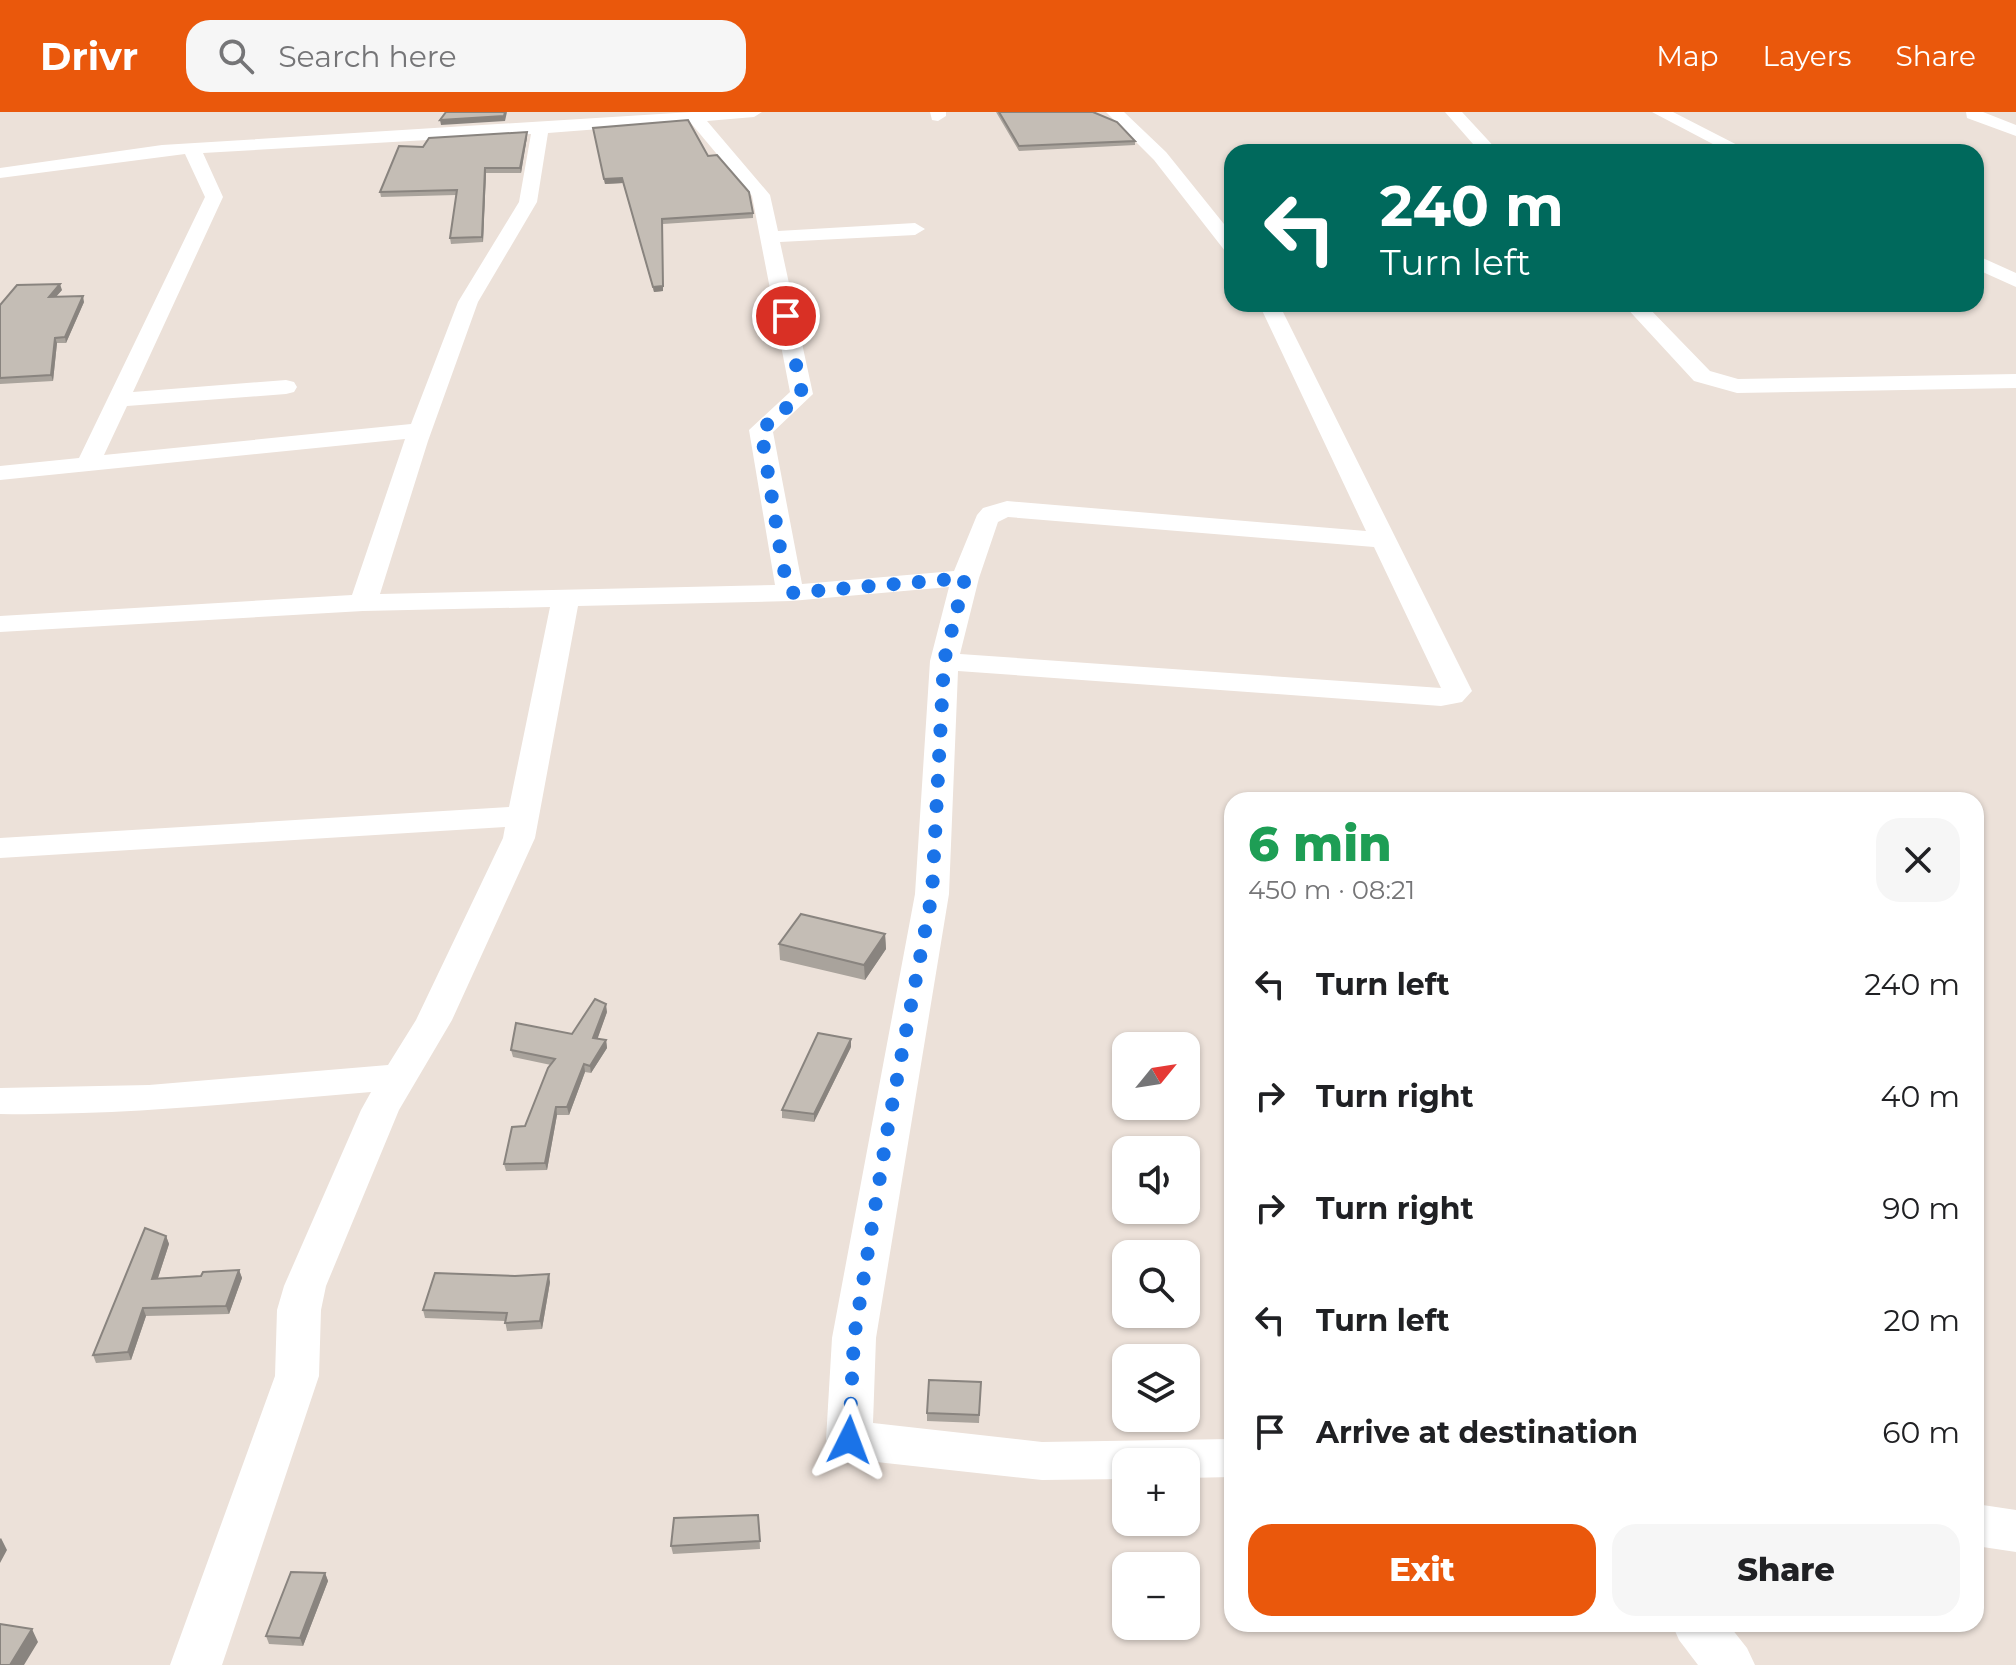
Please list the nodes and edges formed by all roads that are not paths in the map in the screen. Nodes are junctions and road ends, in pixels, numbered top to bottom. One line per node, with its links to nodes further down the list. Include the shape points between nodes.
1 (752, 112): 7 (street)
2 (1114, 112): 19 (street, via 1160,156)
3 (1453, 112): 13 (street)
4 (1660, 112): 14 (street)
5 (1971, 113): 6 (street); 11 (street)
6 (2016, 113)
7 (695, 117): 8 (street); 18 (street, via 761,195)
8 (570, 120): 10 (street)
9 (375, 121): 12 (street)
10 (540, 129): 12 (street); 27 (street, via 528,202 468,302)
11 (2016, 131)
12 (361, 140): 15 (street)
13 (1483, 144)
14 (1726, 144)
15 (192, 149): 16 (street); 26 (street, via 214,197)
16 (0, 173)
17 (915, 229): 18 (street)
18 (770, 237): 32 (street, via 802,394 761,430)
19 (1224, 237)
20 (1984, 265): 21 (street)
21 (2016, 281)
22 (1273, 312): 30 (street)
23 (1641, 312): 24 (street, via 1702,376 1737,386)
24 (2016, 381)
25 (286, 387): 26 (street)
26 (117, 400): 28 (street)
27 (420, 430): 28 (street); 34 (street)
28 (88, 464): 29 (street)
29 (0, 473)
30 (1382, 540): 31 (street, via 1007,509 986,520); 36 (street, via 1457,691 1452,696)
31 (965, 578): 32 (street); 36 (street)
32 (791, 593): 33 (street)
33 (566, 598): 34 (street); 37 (street)
34 (363, 603): 35 (street)
35 (0, 624)
36 (944, 661): 41 (street, via 932,894 854,1338 849,1440 1042,1461)
37 (523, 816): 38 (street); 39 (street, via 519,838 434,1020)
38 (0, 848)
39 (397, 1077): 40 (street, via 144,1097); 45 (street, via 305,1286 297,1376)
40 (0, 1101)
41 (1224, 1458)
42 (1984, 1526): 43 (street)
43 (2016, 1531)
44 (1703, 1632): 46 (street)
45 (196, 1665)
46 (1729, 1665)

